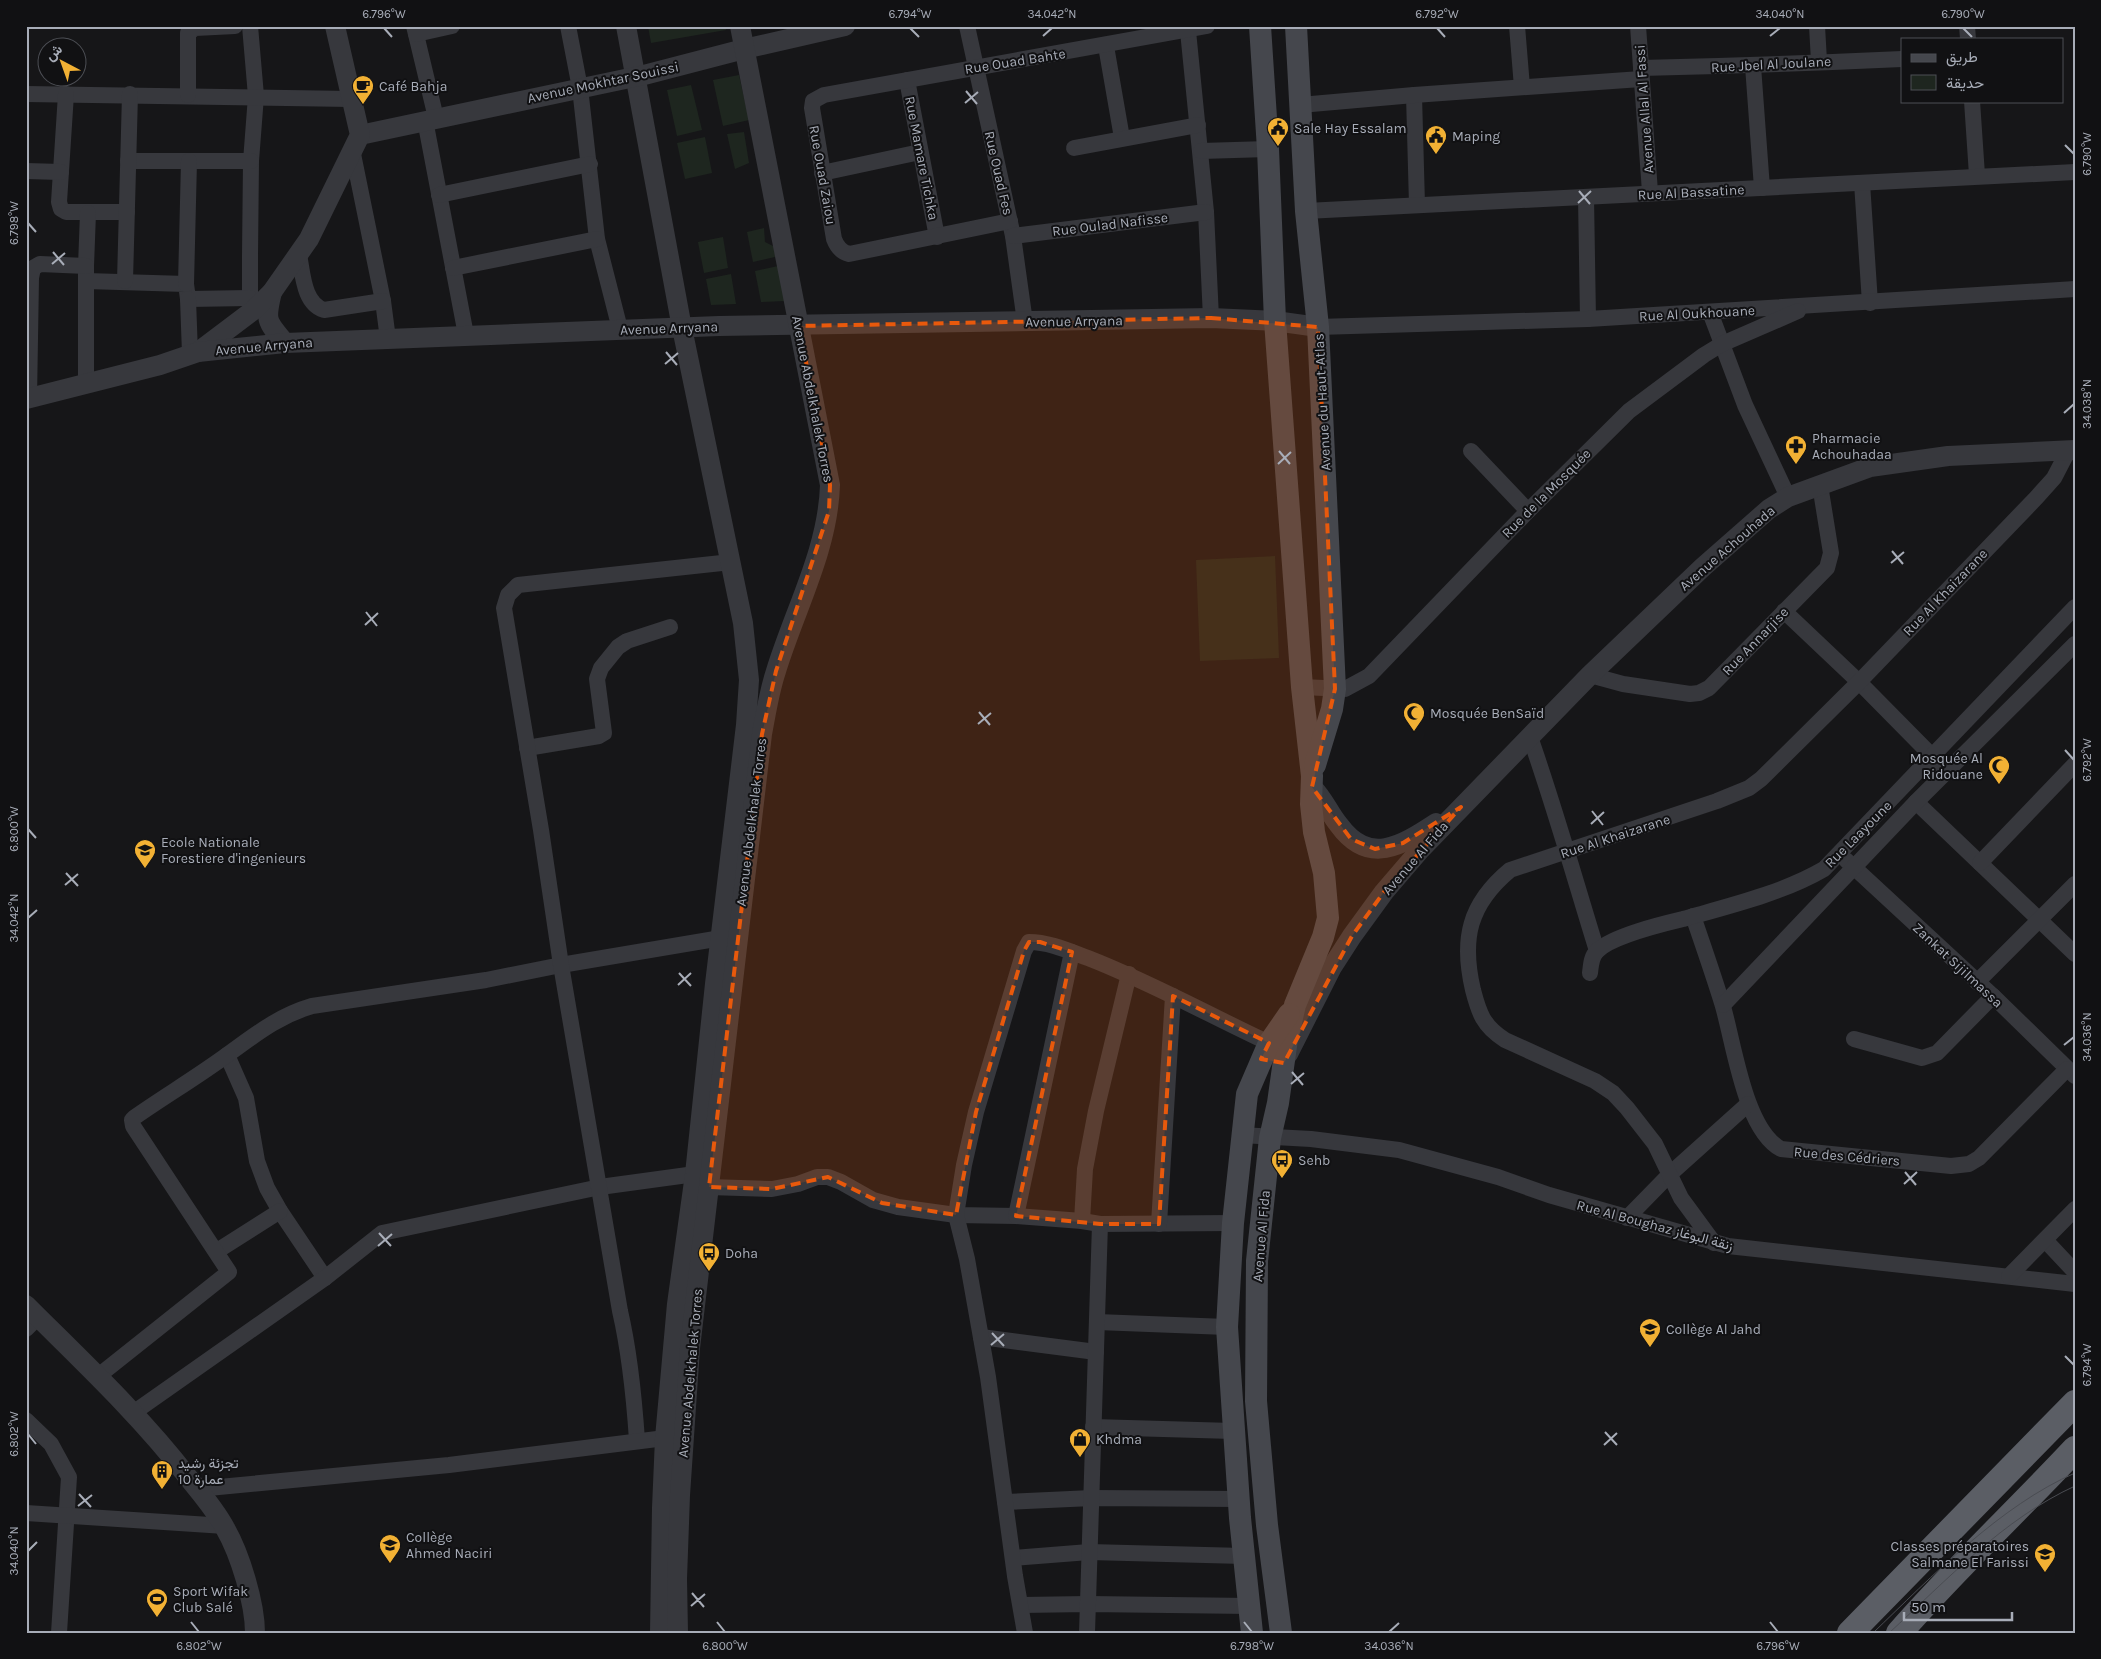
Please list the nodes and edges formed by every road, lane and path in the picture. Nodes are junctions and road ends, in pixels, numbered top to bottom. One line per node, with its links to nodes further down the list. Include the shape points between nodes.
1 (236, 26): 33 (street, via 195,28 188,33)
2 (250, 26): 35 (street)
3 (335, 26): 36 (street)
4 (452, 26): 16 (street)
5 (568, 26): 28 (street)
6 (626, 26): 25 (street, Avenue Abdelkhalek Torres)
7 (740, 26): 19 (street, Avenue Abdelkhalek Torres)
8 (845, 26): 19 (street, Avenue Mokhtar Souissi)
9 (967, 26): 23 (street, Rue Ouad Fes)
10 (1207, 26): 17 (street, Rue Ouad Bahte)
11 (1260, 26): 44 (main road, Avenue du Haut-Atlas)
12 (1296, 26): 38 (main road, Avenue du Haut-Atlas)
13 (1517, 26): 27 (street)
14 (1638, 26): 24 (street, Avenue Allal Al Fassi)
15 (1817, 26): 21 (street)
16 (415, 30): 39 (street)
17 (1188, 31): 18 (street, Rue Ouad Bahte); 40 (street)
18 (1106, 46): 23 (street, Rue Ouad Bahte); 41 (street)
19 (744, 49): 25 (street, Avenue Mokhtar Souissi); 87 (street, Avenue Abdelkhalek Torres)
20 (1901, 59): 21 (street, Rue Jbel Al Joulane)
21 (1819, 62): 22 (street, Rue Jbel Al Joulane)
22 (1753, 66): 24 (street, Rue Jbel Al Joulane); 57 (street)
23 (976, 67): 26 (street, Rue Ouad Bahte); 66 (street, Rue Ouad Fes)
24 (1641, 74): 27 (street, Rue Jbel Al Joulane); 58 (street, Avenue Allal Al Fassi)
25 (636, 76): 28 (street, Avenue Mokhtar Souissi); 89 (street, Avenue Abdelkhalek Torres)
26 (907, 80): 34 (street, Rue Ouad Bahte); 46 (street, Rue Mamare Tichka)
27 (1522, 87): 32 (street, Rue Jbel Al Joulane)
28 (580, 88): 39 (street, Avenue Mokhtar Souissi); 50 (street)
29 (26, 94): 30 (street)
30 (66, 94): 31 (street); 52 (street)
31 (130, 94): 33 (street); 47 (street)
32 (1414, 94): 38 (street, Rue Jbel Al Joulane); 61 (street)
33 (188, 95): 35 (street)
34 (824, 95): 54 (street, Rue Ouad Zaiou, via 813,101 812,108)
35 (256, 96): 36 (street); 49 (street)
36 (351, 99): 42 (street)
37 (1972, 102): 55 (street)
38 (1300, 105): 62 (main road, Avenue du Haut-Atlas)
39 (431, 119): 42 (street, Avenue Mokhtar Souissi); 59 (street)
40 (1198, 125): 41 (street); 45 (street)
41 (1122, 138): 43 (street)
42 (356, 142): 70 (street, via 322,214); 77 (street)
43 (1074, 148)
44 (1268, 148): 45 (street); 84 (main road, Avenue du Haut-Atlas)
45 (1201, 151): 64 (street)
46 (920, 152): 54 (street); 67 (street, Rue Mamare Tichka)
47 (128, 161): 48 (street); 63 (street)
48 (189, 161): 49 (street); 75 (street)
49 (252, 161): 79 (street)
50 (590, 164): 59 (street); 68 (street)
51 (26, 171): 52 (street)
52 (61, 172): 65 (street, via 61,209)
53 (2075, 172): 55 (street, Rue Al Bassatine)
54 (822, 173): 69 (street, Rue Ouad Zaiou, via 834,239 840,250)
55 (1976, 175): 56 (street, Rue Al Bassatine)
56 (1862, 184): 57 (street, Rue Al Bassatine); 78 (street)
57 (1762, 188): 58 (street, Rue Al Bassatine)
58 (1650, 192): 60 (street, Rue Al Bassatine)
59 (439, 195): 71 (street)
60 (1586, 197): 61 (street, Rue Al Bassatine); 83 (street)
61 (1417, 205): 62 (street, Rue Al Bassatine)
62 (1306, 211): 88 (main road, Avenue du Haut-Atlas)
63 (126, 212): 65 (street); 73 (street)
64 (1206, 212): 66 (street, Rue Oulad Nafisse); 82 (street)
65 (88, 213): 72 (street)
66 (1012, 228): 67 (street, Rue Oulad Nafisse); 86 (street, Rue Ouad Fes)
67 (937, 236): 69 (street, Rue Oulad Nafisse)
68 (597, 239): 71 (street); 90 (street)
69 (849, 254)
70 (298, 255): 76 (street); 77 (street, via 309,298 319,308 324,310)
71 (453, 268): 91 (street)
72 (86, 274): 73 (street); 85 (street, via 40,264 33,268); 96 (street)
73 (126, 281): 75 (street)
74 (2075, 289): 78 (street, Rue Al Oukhouane)
75 (187, 291): 79 (street); 95 (street)
76 (272, 292): 79 (street); 93 (street, via 268,321)
77 (383, 301): 92 (street)
78 (1870, 303): 80 (street, Rue Al Oukhouane)
79 (253, 304): 95 (street)
80 (1807, 307): 81 (street, Rue Al Oukhouane); 94 (street, Rue de la Mosquée)
81 (1710, 312): 83 (street, Rue Al Oukhouane); 94 (street)
82 (1211, 318): 84 (street, Avenue Arryana); 86 (street, Avenue Arryana)
83 (1588, 318): 88 (street, Rue Al Oukhouane)
84 (1276, 320): 88 (street, Avenue Arryana); 110 (main road, Avenue du Haut-Atlas)
85 (28, 321): 97 (street)
86 (1026, 322): 87 (street, Avenue Arryana)
87 (799, 326): 89 (street, Avenue Arryana); 148 (street, Avenue Abdelkhalek Torres, via 830,485 829,511 776,671 762,734)
88 (1318, 327): 111 (main road, Avenue du Haut-Atlas)
89 (682, 328): 90 (street, Avenue Arryana); 103 (street, Avenue Abdelkhalek Torres)
90 (620, 329): 91 (street, Avenue Arryana)
91 (466, 334): 92 (street, Avenue Arryana)
92 (388, 339): 93 (street, Avenue Arryana)
93 (285, 343): 95 (street, Avenue Arryana)
94 (1722, 344): 101 (street, via 1749,413); 102 (street, Rue de la Mosquée, via 1629,410)
95 (194, 353): 96 (street, Avenue Arryana)
96 (86, 384): 97 (street, Avenue Arryana)
97 (28, 399)
98 (1471, 451): 102 (street)
99 (2072, 451): 100 (street, Avenue Achouhada, via 1914,460 1870,467); 109 (street, Rue Al Khaizarane, via 2045,488)
100 (1820, 485): 101 (street, Avenue Achouhada); 105 (street, Rue Annarjise, via 1830,562)
101 (1788, 497): 108 (street, Avenue Achouhada, via 1745,528 1702,566)
102 (1528, 511): 111 (street, Rue de la Mosquée, via 1369,676 1346,689)
103 (731, 562): 113 (street, via 518,585 508,595 504,608); 127 (street, Avenue Abdelkhalek Torres, via 743,623 749,680)
104 (2075, 607): 114 (street, Rue Laayoune)
105 (1784, 611): 108 (street, Rue Annarjise, via 1705,691 1690,694); 109 (street)
106 (670, 627): 113 (street, via 627,641 601,668 597,679 604,733)
107 (2073, 648): 116 (street)
108 (1590, 676): 112 (street, Avenue Achouhada)
109 (1859, 682): 114 (street); 120 (street, Rue Al Khaizarane, via 1749,788 1718,802)
110 (1302, 687): 111 (street, Rue de la Mosquée); 117 (main road, Avenue du Haut-Atlas)
111 (1335, 689): 117 (main road, Avenue du Haut-Atlas)
112 (1530, 738): 119 (street, Avenue Achouhada); 120 (street, via 1549,788)
113 (527, 748): 131 (street)
114 (1932, 756): 116 (street); 121 (street, Rue Laayoune)
115 (2075, 764): 122 (street)
116 (1947, 771): 118 (street)
117 (1312, 781): 119 (street, via 1337,823 1350,839 1364,848 1389,848 1403,843); 137 (main road, Avenue du Haut-Atlas, via 1314,832 1324,873 1328,918)
118 (1916, 802): 122 (street); 123 (street)
119 (1461, 807): 142 (street, Avenue Al Fida, via 1384,892 1352,936 1332,967)
120 (1566, 852): 128 (street); 147 (street, Rue Al Khaizarane, via 1510,870 1487,891 1468,935 1469,973 1477,1008 1483,1020 1505,1040 1595,1081 1613,1093 1654,1144)
121 (1840, 855): 123 (street, Zankat Sijilmassa); 125 (street, Rue Laayoune, via 1824,869 1795,884)
122 (1980, 863): 126 (street)
123 (1854, 867): 134 (street, Zankat Sijilmassa); 138 (street)
124 (2075, 884): 126 (street)
125 (1693, 916): 128 (street, Rue Laayoune, via 1640,931); 138 (street, Rue des Cédriers)
126 (2039, 920): 130 (street); 134 (street)
127 (721, 938): 131 (street); 148 (street, Avenue Abdelkhalek Torres)
128 (1597, 951): 132 (street)
129 (1072, 952): 133 (street); 152 (street, via 1040,942 1029,942 1024,951 976,1112); 153 (street)
130 (2075, 954)
131 (561, 965): 141 (street, via 292,1012 256,1032); 149 (street)
132 (1590, 973)
133 (1129, 974): 135 (street); 155 (street, via 1084,1169)
134 (1977, 982): 136 (street, Zankat Sijilmassa)
135 (1173, 996): 140 (street); 158 (street)
136 (1994, 996): 139 (street, via 1937,1053 1928,1057); 143 (street, Zankat Sijilmassa)
137 (1295, 1005): 140 (main road, Avenue Al Fida); 142 (main road)
138 (1722, 1005): 144 (street, Rue des Cédriers)
139 (1854, 1039)
140 (1265, 1051): 142 (main road); 145 (main road, Avenue Al Fida, via 1247,1094)
141 (227, 1055): 151 (street, via 246,1098 262,1176); 161 (street, via 135,1117 132,1123)
142 (1284, 1063): 146 (main road, Avenue Al Fida)
143 (2071, 1073): 144 (street, Rue des Cédriers, via 1979,1158 1964,1165 1787,1151 1770,1142)
144 (1748, 1104): 147 (street)
145 (1241, 1135): 146 (street, Rue Al Boughaz زنقة البوغاز); 156 (main road, Avenue Al Fida)
146 (1270, 1138): 154 (street, Rue Al Boughaz زنقة البوغاز, via 1390,1148 1498,1177 1549,1196); 200 (main road, Avenue Al Fida, via 1257,1261 1256,1400 1266,1525)
147 (1670, 1174): 154 (street); 160 (street, Rue Al Khaizarane, via 1681,1198)
148 (702, 1180): 149 (street); 152 (street, via 772,1189 828,1177 882,1203); 177 (street, Avenue Abdelkhalek Torres, via 677,1304); 196 (street, Avenue Abdelkhalek Torres, via 684,1422 677,1570)
149 (600, 1187): 164 (street, via 382,1233); 178 (street, via 631,1362)
150 (2075, 1209): 159 (street)
151 (280, 1211): 161 (street); 164 (street)
152 (956, 1215): 153 (street); 169 (street)
153 (1016, 1216): 155 (street)
154 (1627, 1218): 160 (street, Rue Al Boughaz زنقة البوغاز)
155 (1082, 1221): 157 (street)
156 (1233, 1223): 158 (street); 168 (main road, Avenue Al Fida)
157 (1100, 1224): 158 (street); 167 (street)
158 (1159, 1224)
159 (2045, 1240): 162 (street); 163 (street)
160 (1714, 1243): 163 (street, Rue Al Boughaz زنقة البوغاز, via 1752,1250)
161 (216, 1251): 171 (street, via 228,1270 227,1275)
162 (2075, 1272)
163 (2009, 1276): 165 (street, Rue Al Boughaz زنقة البوغاز)
164 (325, 1278): 173 (street)
165 (2075, 1284)
166 (30, 1317): 171 (street)
167 (1097, 1322): 168 (street); 170 (street)
168 (1227, 1327): 176 (main road, Avenue Al Fida)
169 (982, 1336): 170 (street); 183 (street)
170 (1096, 1352): 175 (street)
171 (97, 1376): 173 (street)
172 (2075, 1403): 201 (highway)
173 (133, 1413): 180 (street)
174 (26, 1420): 185 (street, via 51,1444 69,1477)
175 (1093, 1427): 176 (street); 181 (street)
176 (1233, 1431): 182 (main road, Avenue Al Fida)
177 (665, 1438): 178 (street); 195 (street, Avenue Abdelkhalek Torres)
178 (637, 1440): 180 (street, via 449,1465)
179 (2075, 1450): 202 (highway, via 1939,1587)
180 (198, 1489): 186 (street)
181 (1092, 1498): 182 (street); 183 (street); 187 (street)
182 (1238, 1499): 188 (main road, Avenue Al Fida)
183 (1005, 1502): 189 (street)
184 (26, 1513): 185 (street)
185 (67, 1516): 186 (street); 193 (street)
186 (225, 1526): 194 (street, via 246,1582)
187 (1089, 1552): 188 (street); 189 (street); 190 (street)
188 (1244, 1556): 192 (main road, Avenue Al Fida)
189 (1013, 1558): 191 (street)
190 (1088, 1604): 191 (street); 192 (street); 198 (street)
191 (1021, 1605): 197 (street)
192 (1250, 1606): 199 (main road, Avenue Al Fida)
193 (59, 1633)
194 (255, 1633)
195 (660, 1633)
196 (678, 1633)
197 (1025, 1633)
198 (1087, 1633)
199 (1252, 1633)
200 (1281, 1633)
201 (1850, 1633)
202 (1899, 1633)

